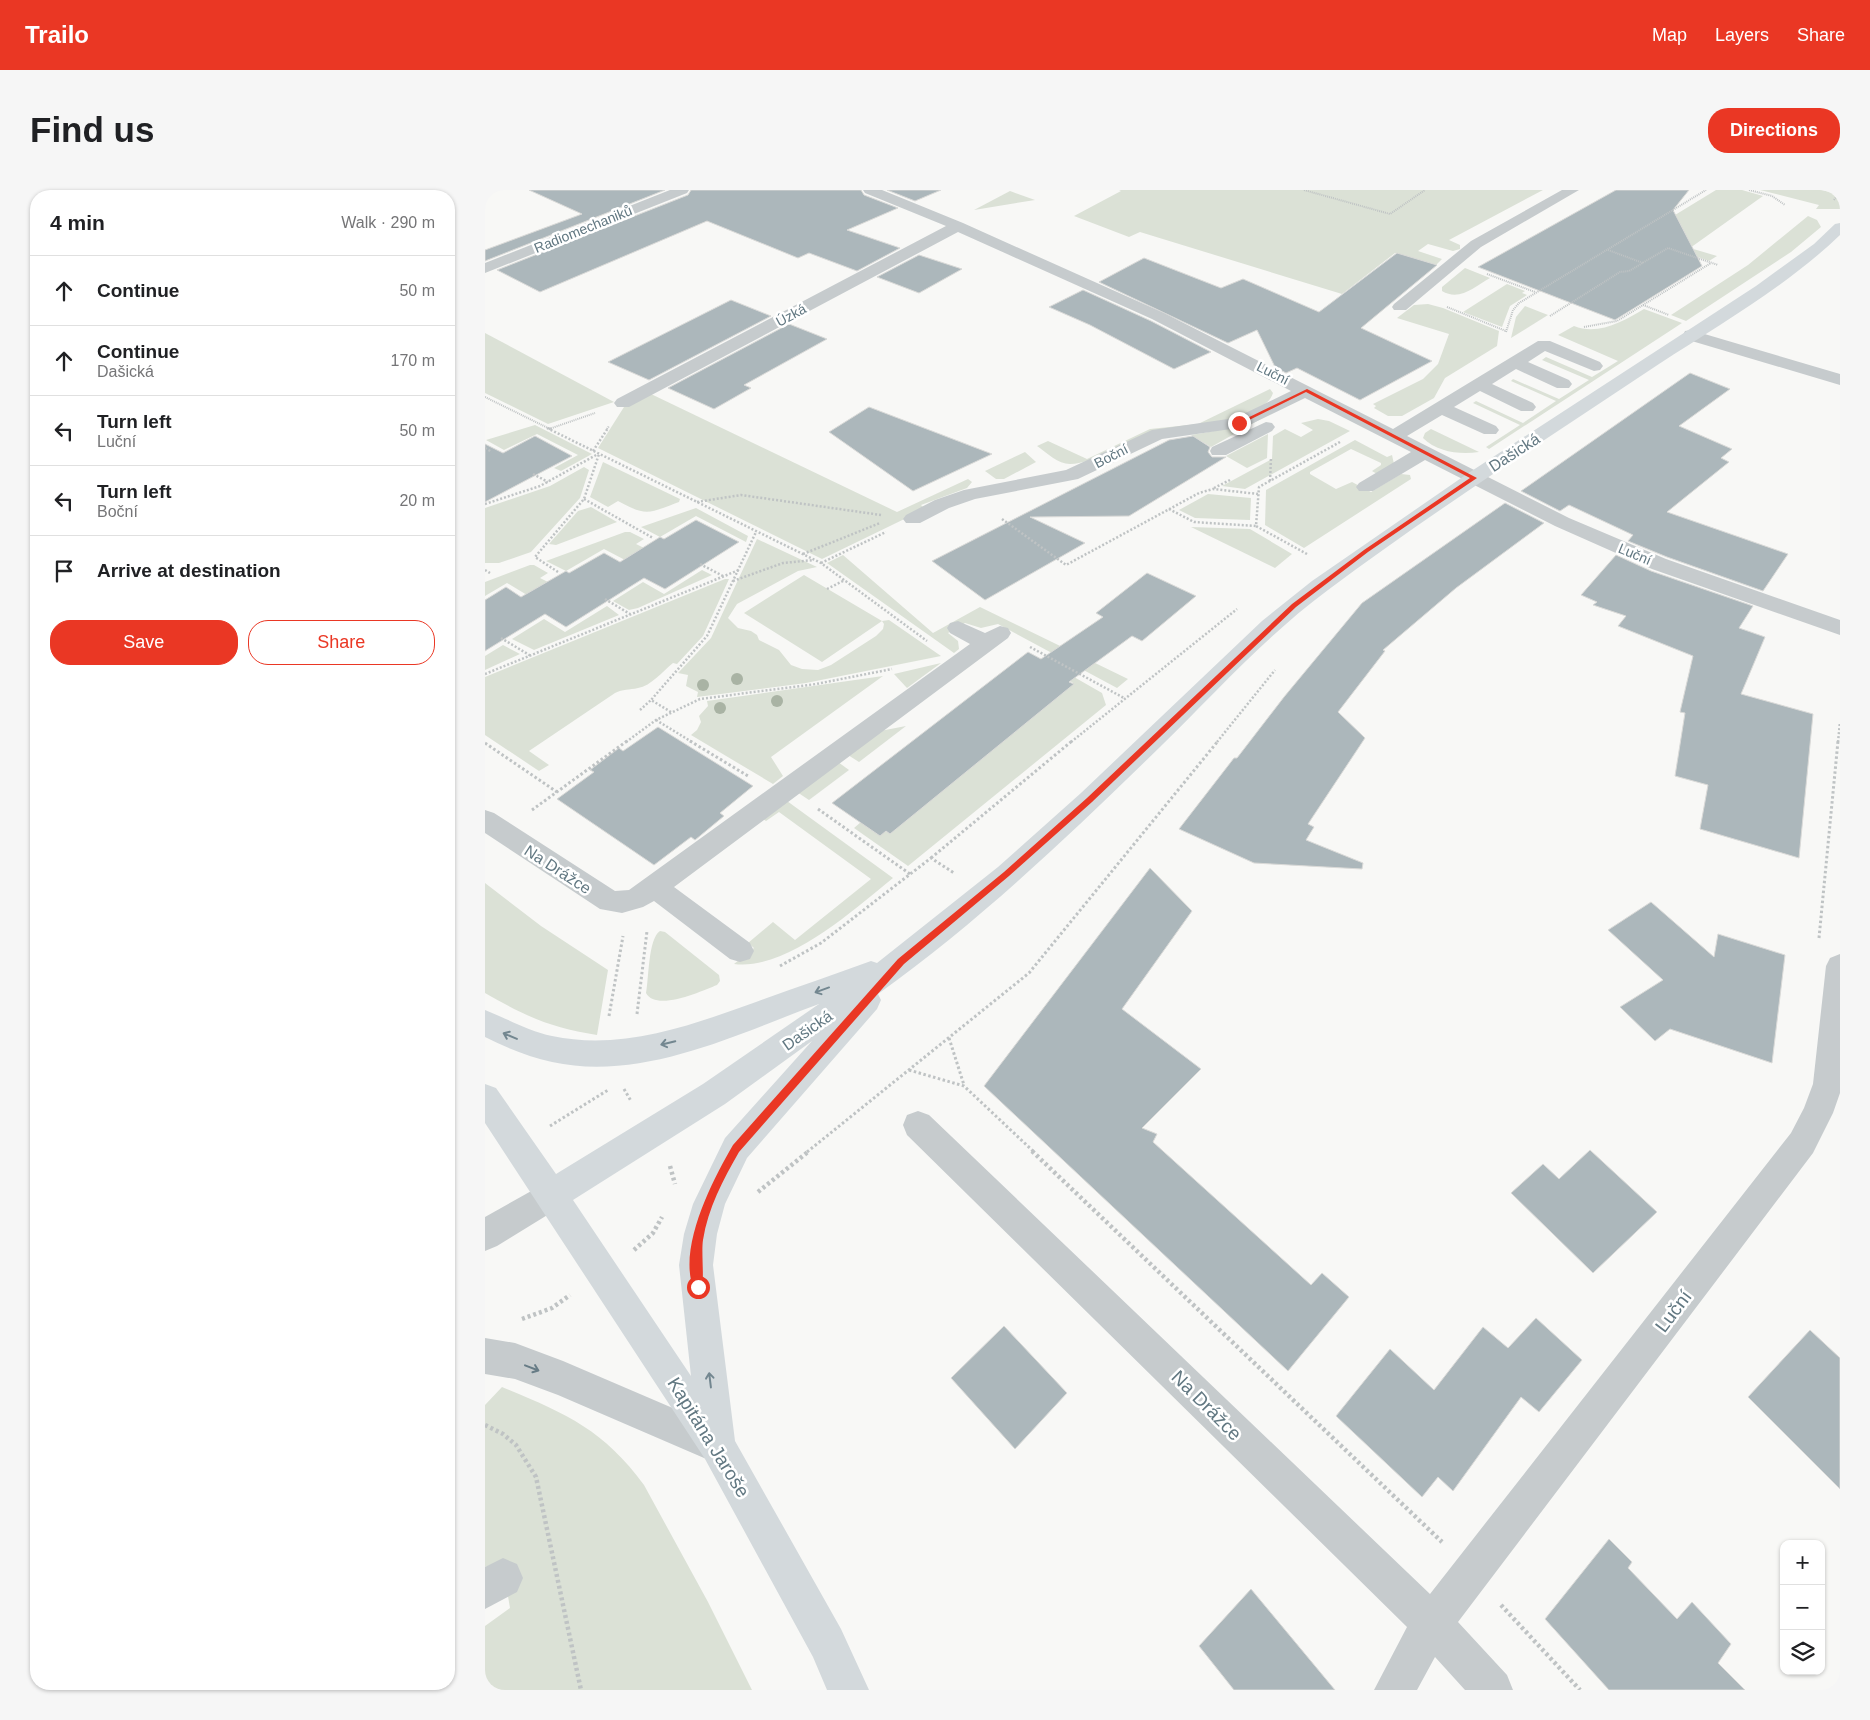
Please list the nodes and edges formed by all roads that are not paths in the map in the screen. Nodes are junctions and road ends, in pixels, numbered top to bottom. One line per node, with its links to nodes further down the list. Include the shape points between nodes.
1 (682, 190): 6 (street, Radiomechaniků)
2 (870, 190): 4 (street, Luční)
3 (1572, 190): 7 (street, via 1475,244)
4 (958, 226): 14 (street, Luční, via 1158,316); 15 (street, Úzká)
5 (1840, 228): 8 (main road, Dašická, via 1796,264)
6 (485, 268)
7 (1400, 307)
8 (1691, 335): 11 (street); 22 (main road, Dašická)
9 (1516, 363): 10 (street, via 1544,345); 12 (street); 13 (street)
10 (1594, 366)
11 (1840, 380)
12 (1563, 384)
13 (1479, 385): 16 (street); 17 (street)
14 (1314, 394): 19 (street, Luční); 20 (street); 24 (street, Boční, via 1239,423 1158,434 1071,475 969,495)
15 (623, 403)
16 (1527, 407)
17 (1442, 408): 18 (street); 19 (street)
18 (1490, 430)
19 (1394, 436): 21 (street, Luční)
20 (1219, 451)
21 (1425, 452): 22 (street, Luční); 23 (street)
22 (1474, 478): 26 (street, Luční, via 1562,522 1659,564); 30 (main road, Dašická, via 1366,551 1294,605 1089,800)
23 (1366, 487)
24 (905, 518)
25 (958, 628): 28 (street, via 993,638 954,660 780,795)
26 (1840, 628)
27 (493, 826): 28 (street, Na Drážce, via 609,901 621,903)
28 (646, 893): 29 (street)
29 (740, 951)
30 (901, 962): 32 (main road, one-way to 32, via 702,1033 627,1052 559,1051 529,1044); 35 (main road, Dašická, via 714,1094); 38 (main road, one-way to 30, via 696,1265 706,1209 736,1148)
31 (1840, 966): 39 (street, Luční, via 1828,1084 1818,1113 1802,1143 1472,1574)
32 (485, 1023)
33 (485, 1098): 35 (main road)
34 (918, 1125): 39 (street, Na Drážce)
35 (551, 1195): 36 (street, Dašická); 38 (main road, Kapitána Jaroše)
36 (485, 1234)
37 (485, 1356): 38 (street, one-way to 38, via 515,1361 563,1379)
38 (718, 1446): 40 (main road, Kapitána Jaroše, via 827,1643)
39 (1431, 1622): 41 (street, Luční); 42 (street, Na Drážce)
40 (848, 1690)
41 (1395, 1690)
42 (1491, 1690)

